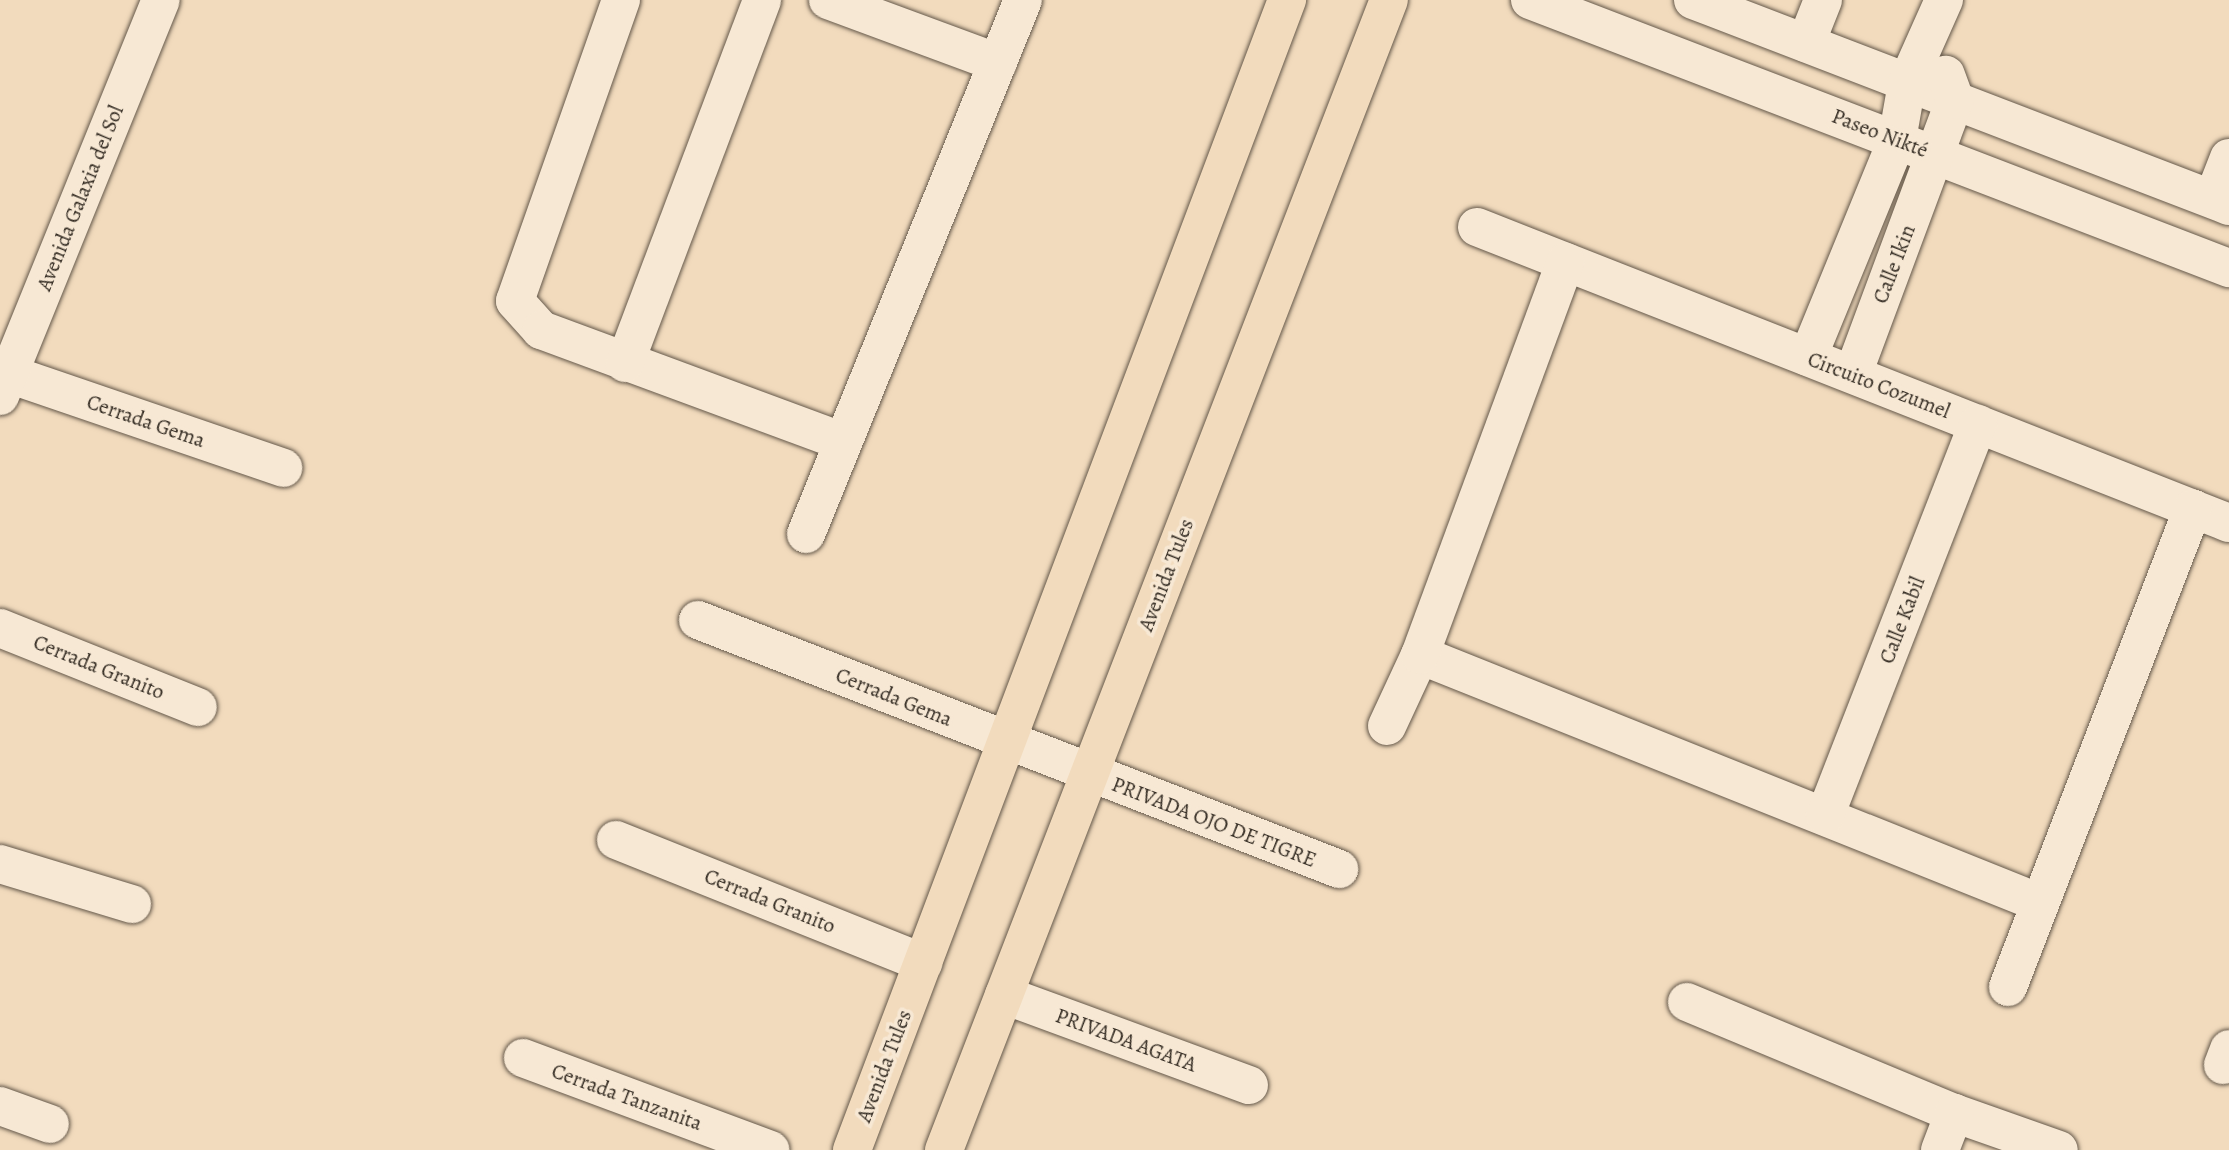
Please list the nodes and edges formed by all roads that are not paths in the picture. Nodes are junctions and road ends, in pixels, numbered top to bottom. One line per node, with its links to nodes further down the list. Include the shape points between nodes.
1 (161, 0): 26 (street, Avenida Galaxia del Sol)
2 (621, 0): 24 (street, via 515,301 541,330)
3 (762, 0): 24 (street)
4 (828, 0): 13 (street)
5 (1023, 0): 13 (street)
6 (1287, 0): 38 (main road, Avenida Tules)
7 (1389, 0): 39 (main road, Avenida Tules)
8 (1530, 0): 16 (street, Paseo Nikté)
9 (1693, 0): 12 (street)
10 (1823, 0): 12 (street)
11 (1938, 17): 14 (street); 15 (street)
12 (1806, 43): 14 (street)
13 (998, 63): 28 (street)
14 (1907, 83): 15 (street); 16 (street, Calle Ikin)
15 (1955, 100): 17 (street, Calle Ikin); 19 (street)
16 (1897, 140): 17 (street, Paseo Nikté); 23 (street, Calle Ikin)
17 (1936, 154): 22 (street, Paseo Nikté); 25 (street, Calle Ikin)
18 (2229, 158): 19 (street)
19 (2221, 202)
20 (1477, 227): 21 (street, Circuito Cozumel)
21 (1565, 261): 23 (street, Circuito Cozumel); 35 (street)
22 (2229, 268)
23 (1808, 357): 25 (street, Circuito Cozumel)
24 (625, 363): 28 (street)
25 (1853, 374): 27 (street, Circuito Cozumel)
26 (4, 385): 29 (street, Cerrada Gema)
27 (1979, 424): 30 (street, Circuito Cozumel); 40 (street, Calle Kabil)
28 (844, 442): 32 (street)
29 (283, 468)
30 (2193, 508): 31 (street, Circuito Cozumel); 44 (street)
31 (2229, 523)
32 (806, 534)
33 (698, 620): 38 (street, Cerrada Gema)
34 (0, 628): 36 (street, Cerrada Granito)
35 (1420, 655): 37 (street); 40 (street)
36 (198, 707)
37 (1387, 726)
38 (1008, 742): 39 (street, Cerrada Gema); 46 (main road, Avenida Tules)
39 (1089, 775): 43 (street, PRIVADA OJO DE TIGRE); 48 (main road, Avenida Tules)
40 (1825, 816): 44 (street)
41 (616, 839): 46 (street, Cerrada Granito)
42 (0, 863): 45 (street)
43 (1339, 869)
44 (2040, 903): 47 (street)
45 (132, 904)
46 (923, 963): 56 (main road, Avenida Tules)
47 (2008, 987)
48 (1004, 995): 51 (street, PRIVADA AGATA); 57 (main road, Avenida Tules)
49 (1687, 1002): 53 (street)
50 (523, 1058): 55 (street, Cerrada Tanzanita)
51 (1248, 1085)
52 (0, 1106): 54 (street)
53 (1954, 1113): 58 (street); 59 (street)
54 (50, 1124)
55 (770, 1150)
56 (852, 1150)
57 (944, 1150)
58 (1940, 1150)
59 (2059, 1150)

